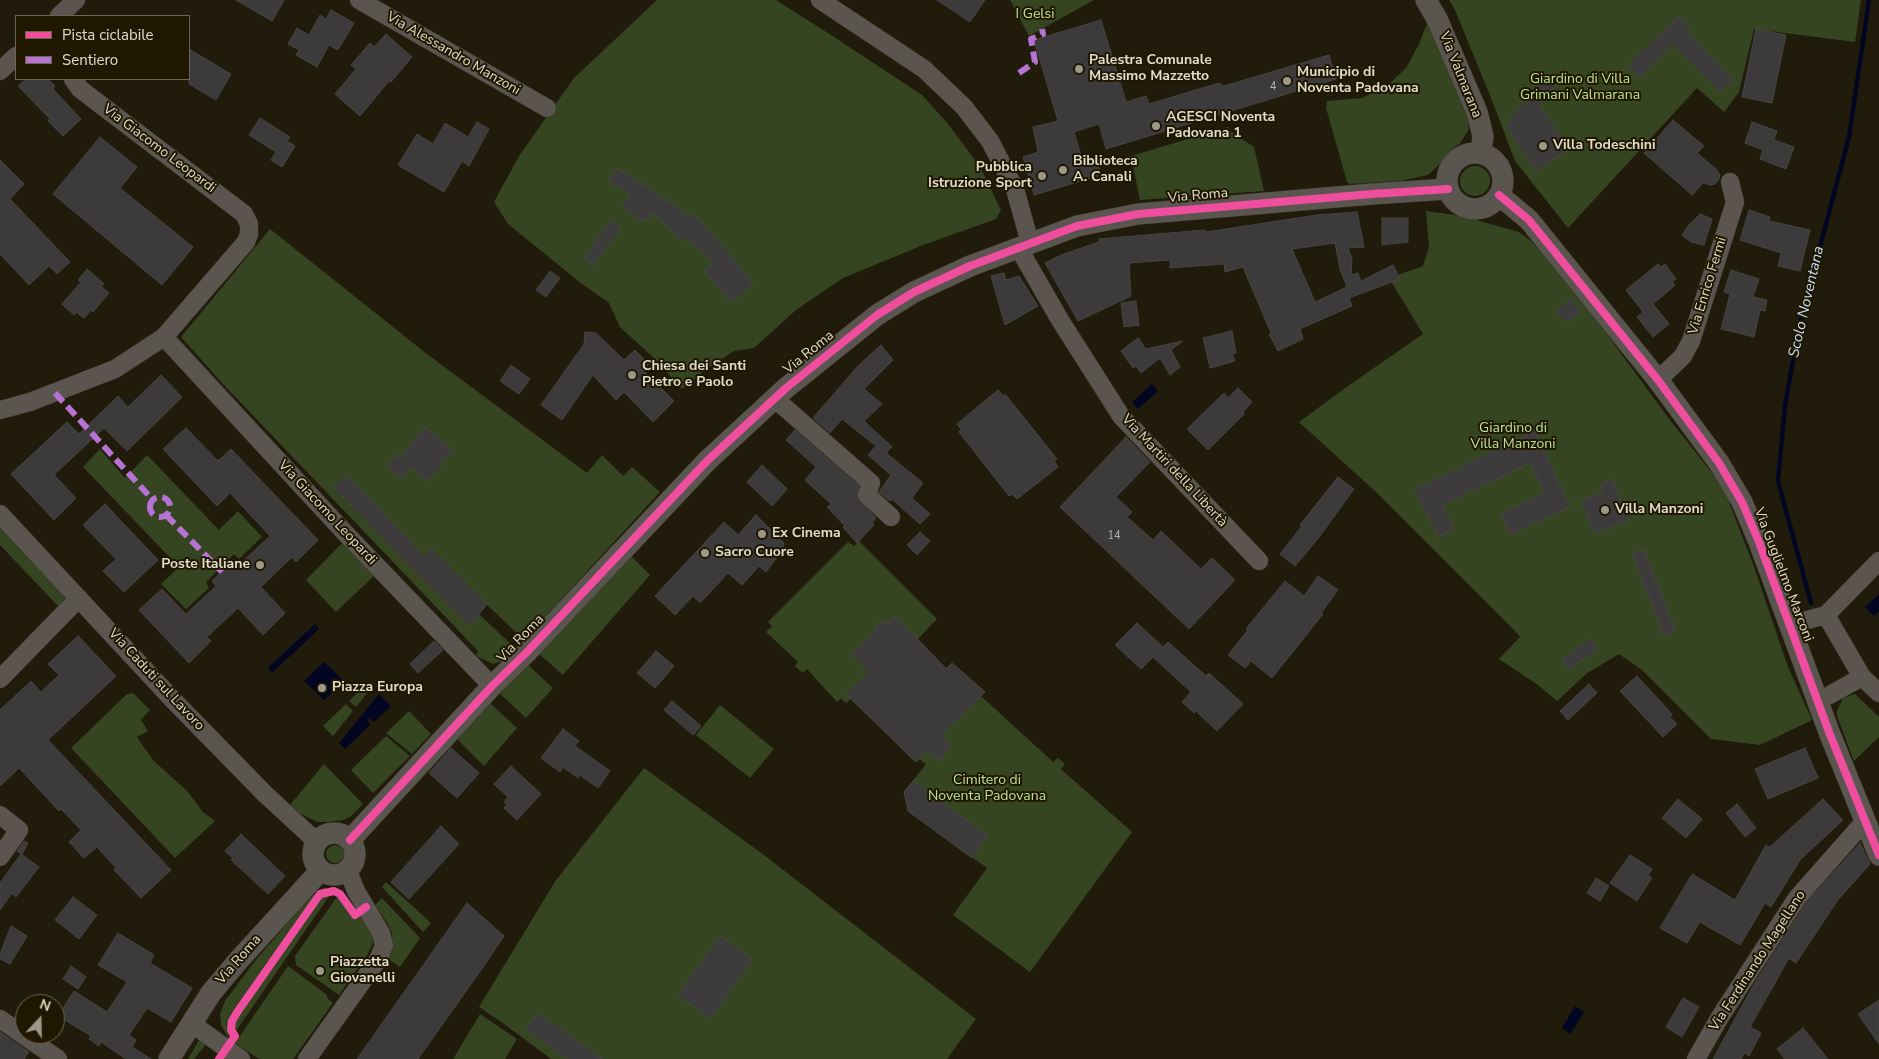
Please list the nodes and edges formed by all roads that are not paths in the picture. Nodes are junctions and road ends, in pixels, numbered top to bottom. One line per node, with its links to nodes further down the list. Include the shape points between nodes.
1 (76, 0): 5 (street)
2 (359, 0): 9 (street, Via Alessandro Manzoni)
3 (820, 0): 14 (street, Via Martiri della Libertà, via 924,69 964,107 990,141 1015,189)
4 (1426, 0): 10 (street, Via Valmarana, via 1438,19 1477,112 1483,136)
5 (59, 15)
6 (15, 57): 7 (street)
7 (0, 71)
8 (74, 80): 15 (street, Via Giacomo Leopardi, via 80,89 244,214 249,224 246,242)
9 (547, 108)
10 (1480, 153): 12 (street, via 1464,155 1451,165 1446,181); 13 (street, via 1490,158 1500,170 1503,185)
11 (1730, 182): 16 (street, Via Enrico Fermi, via 1735,202 1691,341 1683,356)
12 (1448, 190): 13 (street, via 1458,204 1476,210 1485,208); 14 (street, Via Roma, via 1138,214 1077,226)
13 (1500, 196): 16 (street, Via Guglielmo Marconi, via 1529,220)
14 (1024, 245): 17 (street, Via Roma, via 914,292 862,326); 21 (street, Via Martiri della Libertà, via 1060,320 1122,416)
15 (164, 338): 18 (street, Via Giacomo Leopardi, via 115,369 30,402); 28 (street, Via Giacomo Leopardi)
16 (1658, 380): 25 (street, Via Guglielmo Marconi, via 1720,463 1742,502)
17 (774, 398): 20 (street, via 871,483 867,495); 28 (street, Via Roma, via 707,461)
18 (0, 410)
19 (0, 514): 23 (street, Via Caduti sul Lavoro)
20 (891, 517)
21 (1259, 561)
22 (1879, 561): 24 (street)
23 (79, 598): 27 (street); 34 (street, Via Caduti sul Lavoro, via 265,794)
24 (1826, 615): 25 (street); 26 (street)
25 (1789, 625): 30 (street, Via Guglielmo Marconi)
26 (1862, 677): 29 (street); 30 (street)
27 (0, 679)
28 (492, 686): 33 (street, Via Roma)
29 (1879, 693)
30 (1817, 702): 32 (street, Via Guglielmo Marconi)
31 (0, 815): 36 (street, via 19,830)
32 (1864, 822): 35 (street, Via Guglielmo Marconi); 45 (street, Via Ferdinando Magellano, via 1797,898)
33 (350, 840): 34 (street, via 337,833); 38 (street, via 356,852)
34 (318, 842): 37 (street, via 314,847 314,860)
35 (1879, 855)
36 (0, 857)
37 (321, 870): 38 (street, via 334,875); 40 (street, Via Roma, via 237,962)
38 (348, 871): 44 (street, via 381,933 384,945 379,958)
39 (0, 1019): 41 (street)
40 (191, 1023): 42 (street, Via Roma); 43 (street)
41 (58, 1059)
42 (169, 1059)
43 (241, 1059)
44 (307, 1059)
45 (1696, 1059)

